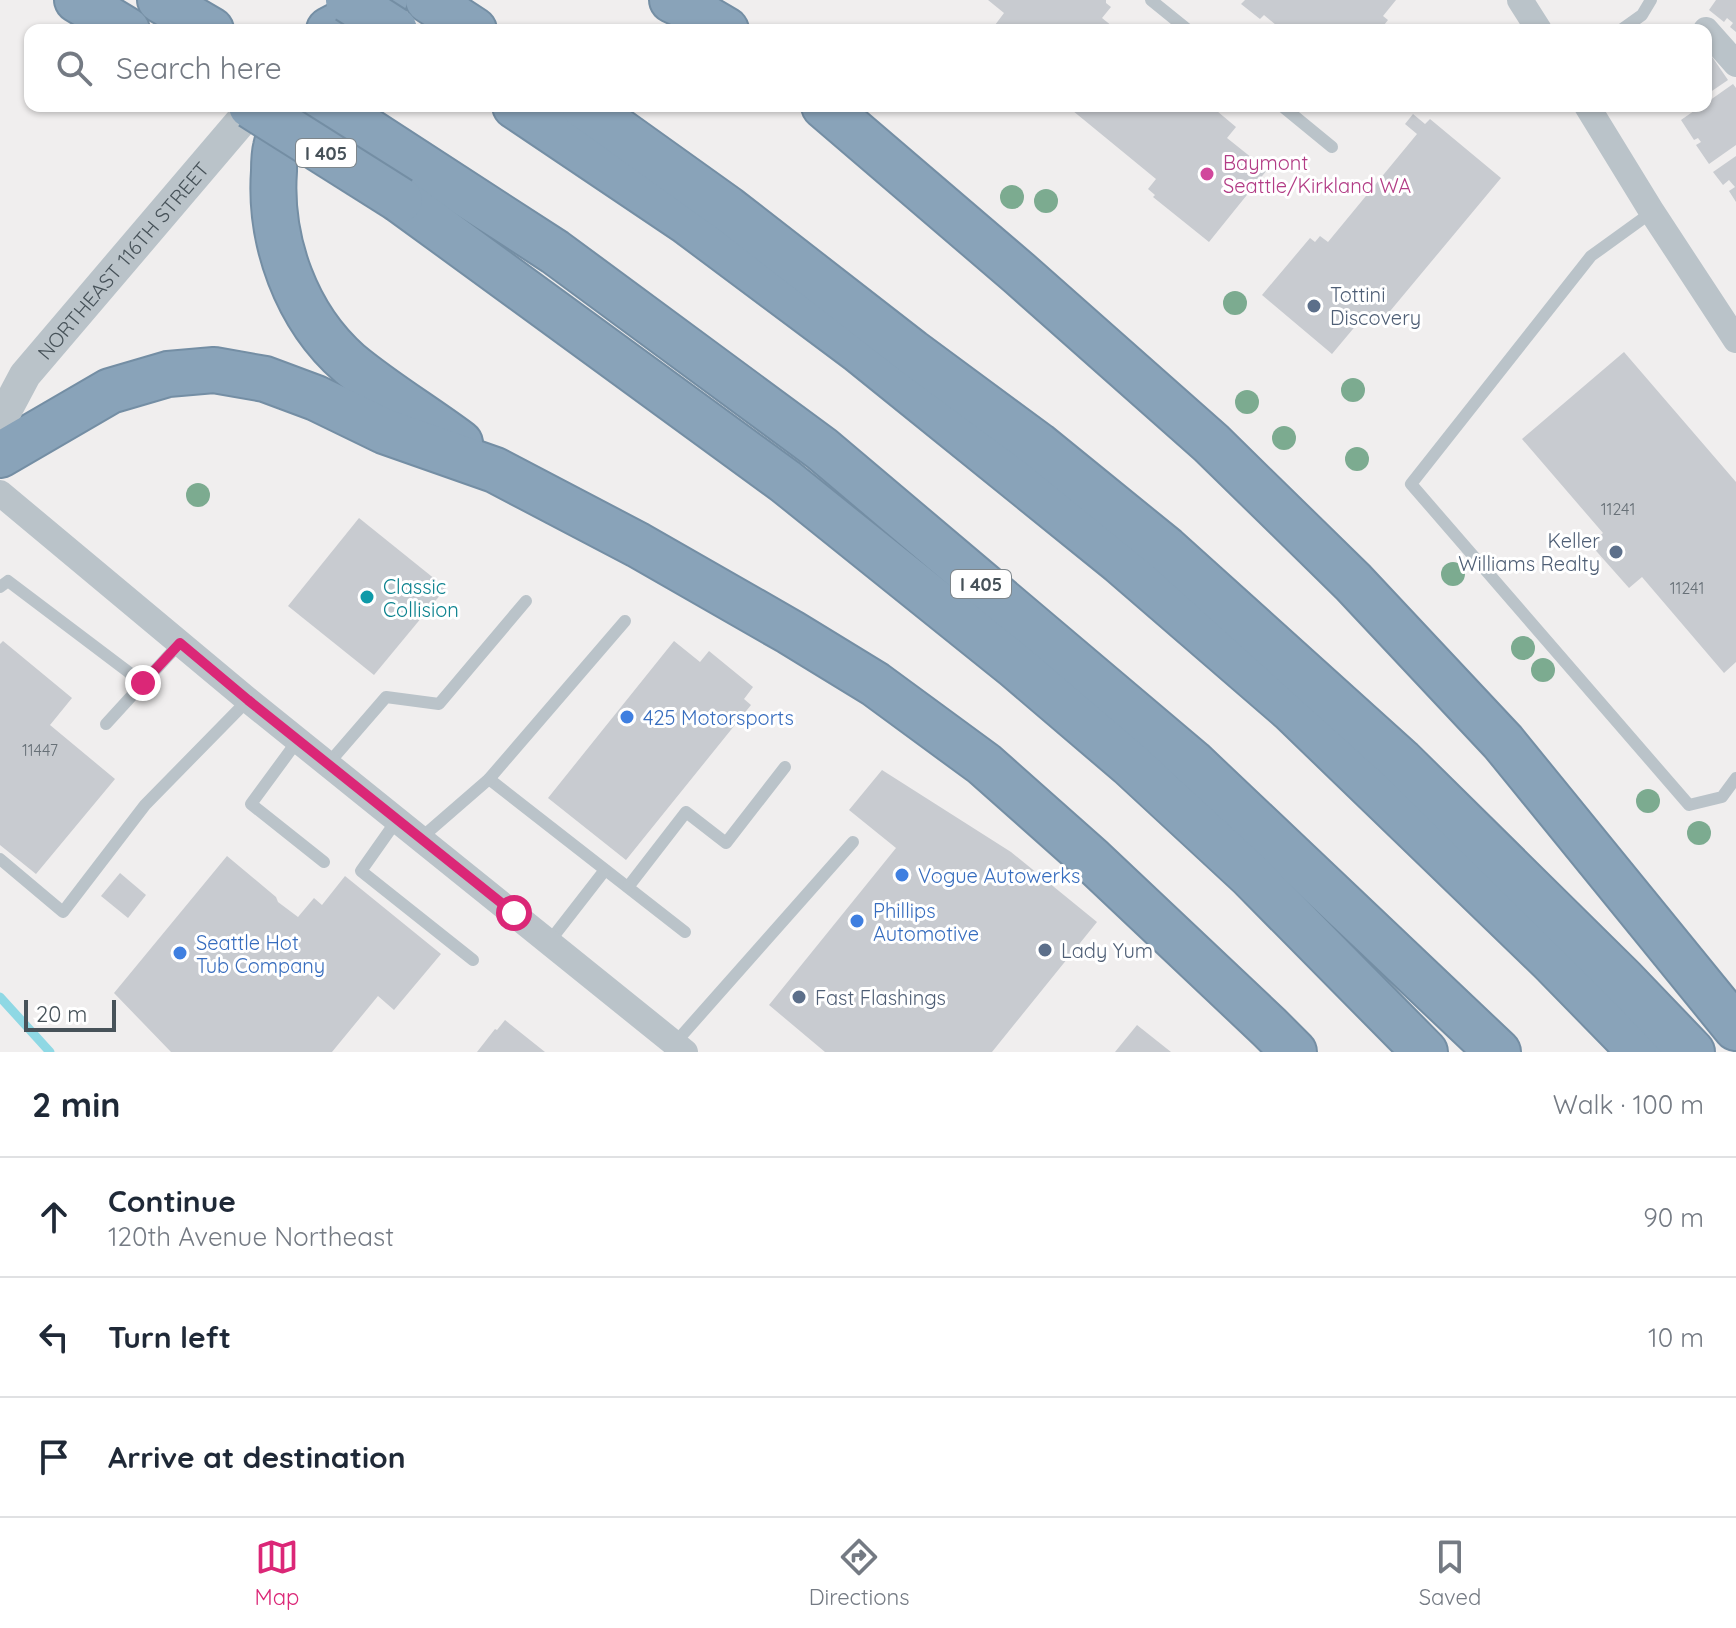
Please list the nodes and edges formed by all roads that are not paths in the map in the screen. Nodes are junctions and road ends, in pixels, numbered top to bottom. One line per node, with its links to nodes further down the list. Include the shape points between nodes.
1 (77, 0): 11 (highway)
2 (160, 0): 12 (highway)
3 (347, 0): 13 (street); 15 (highway, bridge)
4 (385, 0): 14 (highway)
5 (428, 0): 16 (highway)
6 (672, 0): 17 (highway)
7 (725, 0): 18 (highway)
8 (1151, 0): 19 (lane)
9 (1520, 0): 20 (street)
10 (1651, 0): 21 (lane)
11 (117, 24)
12 (202, 24)
13 (325, 24)
14 (340, 24)
15 (385, 24)
16 (465, 24)
17 (716, 24)
18 (745, 24)
19 (1181, 24)
20 (1535, 24)
21 (1629, 24)
22 (1712, 37): 23 (street)
23 (1736, 64)
24 (247, 112): 37 (street, NORTHEAST 116TH STREET, via 25,375)
25 (264, 112): 34 (highway, I 405, bridge)
26 (288, 112): 39 (highway, via 276,147 272,197 287,272 302,303 348,362)
27 (336, 112): 34 (highway, I 405)
28 (524, 112): 68 (highway, via 686,221 860,351 1121,562 1291,709)
29 (592, 112): 69 (highway, via 1038,445 1166,549 1401,761)
30 (831, 112): 63 (highway, via 1211,443 1353,582 1503,742)
31 (1289, 112): 33 (lane)
32 (1591, 112): 35 (street)
33 (1332, 147)
34 (412, 183): 66 (highway, I 405, via 1130,764 1250,875); 67 (highway, I 405, via 555,252 822,449 1192,762)
35 (1652, 212): 36 (street); 51 (lane, via 1591,256 1411,484 1689,805 1722,797)
36 (1736, 340)
37 (0, 422)
38 (0, 455): 39 (highway, via 110,391 168,374 214,370 265,379 384,431)
39 (495, 470): 65 (highway, via 638,545 875,684 984,764)
40 (0, 493): 44 (street)
41 (0, 587): 45 (lane, via 8,581)
42 (526, 601): 49 (lane, via 439,704 386,697)
43 (625, 621): 52 (lane)
44 (180, 643): 45 (lane); 46 (street)
45 (143, 683): 47 (lane)
46 (248, 700): 48 (street); 56 (lane, via 145,805 63,912)
47 (106, 724)
48 (298, 740): 49 (street); 57 (lane, via 251,804)
49 (328, 764): 53 (street)
50 (785, 767): 59 (lane, via 726,843 686,812)
51 (1736, 778)
52 (489, 779): 54 (lane); 58 (lane)
53 (397, 820): 54 (street); 62 (lane, via 361,871)
54 (421, 838): 61 (street)
55 (853, 842): 64 (lane)
56 (0, 859)
57 (324, 862)
58 (605, 870): 59 (lane); 61 (lane)
59 (628, 887): 60 (lane)
60 (685, 932)
61 (549, 942): 64 (street)
62 (473, 960)
63 (1736, 1028)
64 (680, 1048)
65 (1294, 1052)
66 (1425, 1052)
67 (1498, 1052)
68 (1641, 1052)
69 (1692, 1052)

